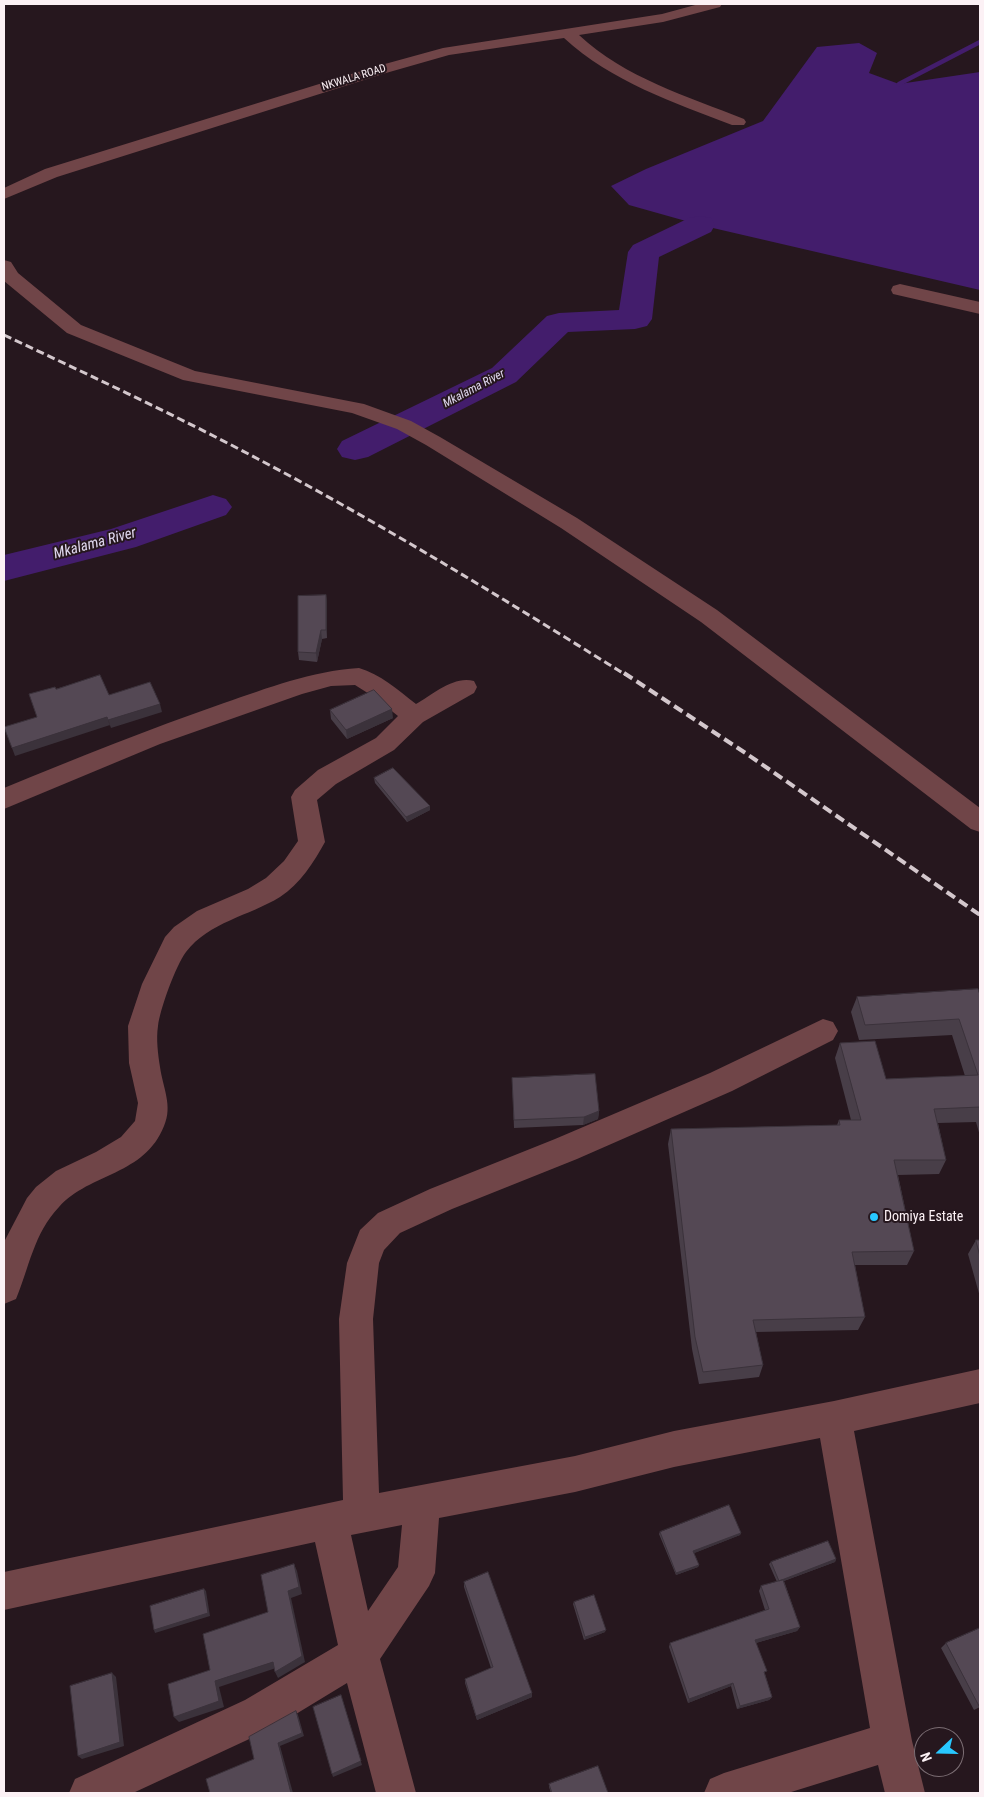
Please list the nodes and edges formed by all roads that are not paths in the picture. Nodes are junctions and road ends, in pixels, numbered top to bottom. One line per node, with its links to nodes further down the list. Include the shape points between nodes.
1 (715, 4): 2 (street, NKWALA ROAD, via 663,18)
2 (566, 32): 3 (street, via 579,46 629,77); 4 (street, NKWALA ROAD, via 448,50 51,174)
3 (738, 122)
4 (4, 194)
5 (4, 266): 11 (street, via 74,329 98,339 190,376 357,408 404,425 433,441 569,523 709,616)
6 (900, 290): 7 (street)
7 (980, 308)
8 (466, 687): 9 (street)
9 (414, 716): 10 (street, via 359,676 330,678 151,738); 13 (street, via 385,744 327,777 304,797 312,842 295,867 270,889 194,926 174,945 144,1025 145,1068 153,1095 148,1128 134,1146 69,1180 45,1200 22,1238)
10 (4, 799)
11 (980, 822)
12 (823, 1031): 17 (street, via 721,1082 389,1223 371,1241 363,1262 356,1320)
13 (4, 1288)
14 (980, 1386): 15 (street)
15 (834, 1418): 16 (street); 20 (street)
16 (422, 1504): 17 (street); 19 (street, via 416,1573)
17 (346, 1518): 18 (street); 19 (street)
18 (4, 1590)
19 (359, 1654): 21 (street, via 259,1714); 22 (street)
20 (892, 1740): 23 (street); 24 (street)
21 (89, 1793)
22 (396, 1793)
23 (724, 1793)
24 (905, 1793)

